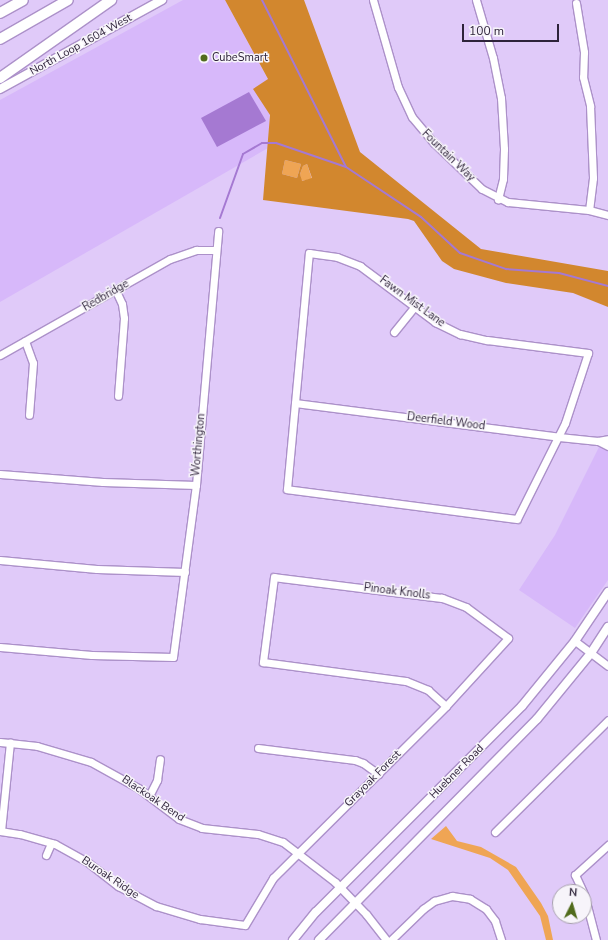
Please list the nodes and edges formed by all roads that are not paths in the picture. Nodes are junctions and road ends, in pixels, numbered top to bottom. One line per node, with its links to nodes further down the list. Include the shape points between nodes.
1 (23, 0): 8 (highway)
2 (68, 0): 9 (highway)
3 (111, 0): 10 (highway)
4 (162, 0): 11 (main road, North Loop 1604 West)
5 (373, 0): 12 (street, Fountain Way, via 398,87 412,117 434,143 482,189)
6 (476, 0): 12 (street, via 493,58 501,98 504,149)
7 (576, 2): 13 (street, via 584,52 583,77 590,106 593,178)
8 (0, 13)
9 (0, 39)
10 (0, 78)
11 (0, 89)
12 (498, 199): 13 (street, Fountain Way, via 514,203)
13 (589, 210): 14 (street, Fountain Way)
14 (608, 214)
15 (218, 231): 16 (street, Worthington)
16 (216, 250): 17 (street, Redbridge, via 204,249 181,254); 30 (street, Worthington)
17 (116, 291): 20 (street, Redbridge); 22 (street, via 122,304 124,318)
18 (414, 307): 19 (street); 23 (street, Fawn Mist Lane, via 360,266 337,258 309,253); 25 (street, Fawn Mist Lane, via 447,329 474,338 588,353)
19 (394, 332)
20 (25, 341): 21 (street, Redbridge); 24 (street, via 33,363)
21 (0, 355)
22 (118, 396)
23 (295, 403): 25 (street, Deerfield Wood); 25 (street, via 287,489 517,519)
24 (29, 415)
25 (560, 437): 27 (street, Deerfield Wood)
26 (608, 439): 27 (street, Deerfield Wood)
27 (598, 441): 28 (street, Deerfield Wood)
28 (608, 446)
29 (0, 474): 30 (street, via 109,483)
30 (196, 485): 32 (street, Worthington)
31 (0, 560): 32 (street, via 97,569)
32 (185, 572): 37 (street, Worthington, via 173,657 103,655)
33 (608, 592): 36 (main road, Huebner Road)
34 (608, 627): 38 (main road, Huebner Road)
35 (508, 638): 40 (street, Grayoak Forest); 40 (street, Pinoak Knolls, via 466,607 442,598 274,577 263,662 406,681 428,690)
36 (575, 641): 38 (street); 55 (main road, Huebner Road, via 522,706)
37 (0, 647)
38 (591, 653): 39 (street); 56 (main road, Huebner Road, via 537,719)
39 (608, 666)
40 (446, 706): 46 (street, Grayoak Forest)
41 (608, 720): 49 (street)
42 (0, 742): 43 (street, Blackoak Bend)
43 (10, 742): 47 (street, Blackoak Bend, via 37,746 91,762); 48 (street)
44 (258, 748): 46 (street, via 355,760)
45 (160, 759): 47 (street, via 157,780)
46 (378, 774): 52 (street, Grayoak Forest)
47 (149, 796): 52 (street, Blackoak Bend, via 168,812 190,824 214,831 268,836)
48 (1, 831): 50 (street, Buroak Ridge)
49 (495, 832)
50 (51, 843): 53 (street); 58 (street, Buroak Ridge, via 72,852 118,886 156,906 200,919)
51 (608, 845): 54 (street, via 575,875)
52 (299, 852): 55 (street, Blackoak Bend); 58 (street, Grayoak Forest, via 262,892)
53 (46, 855)
54 (580, 884)
55 (340, 888): 56 (street, Blackoak Bend); 59 (main road, Huebner Road)
56 (354, 902): 60 (main road, Huebner Road); 61 (street, Blackoak Bend, via 382,931)
57 (592, 924): 64 (street)
58 (245, 925)
59 (293, 940)
60 (319, 940)
61 (386, 940)
62 (391, 940): 63 (street, via 434,901 452,896 470,899 486,909 495,921)
63 (502, 940)
64 (596, 940)

